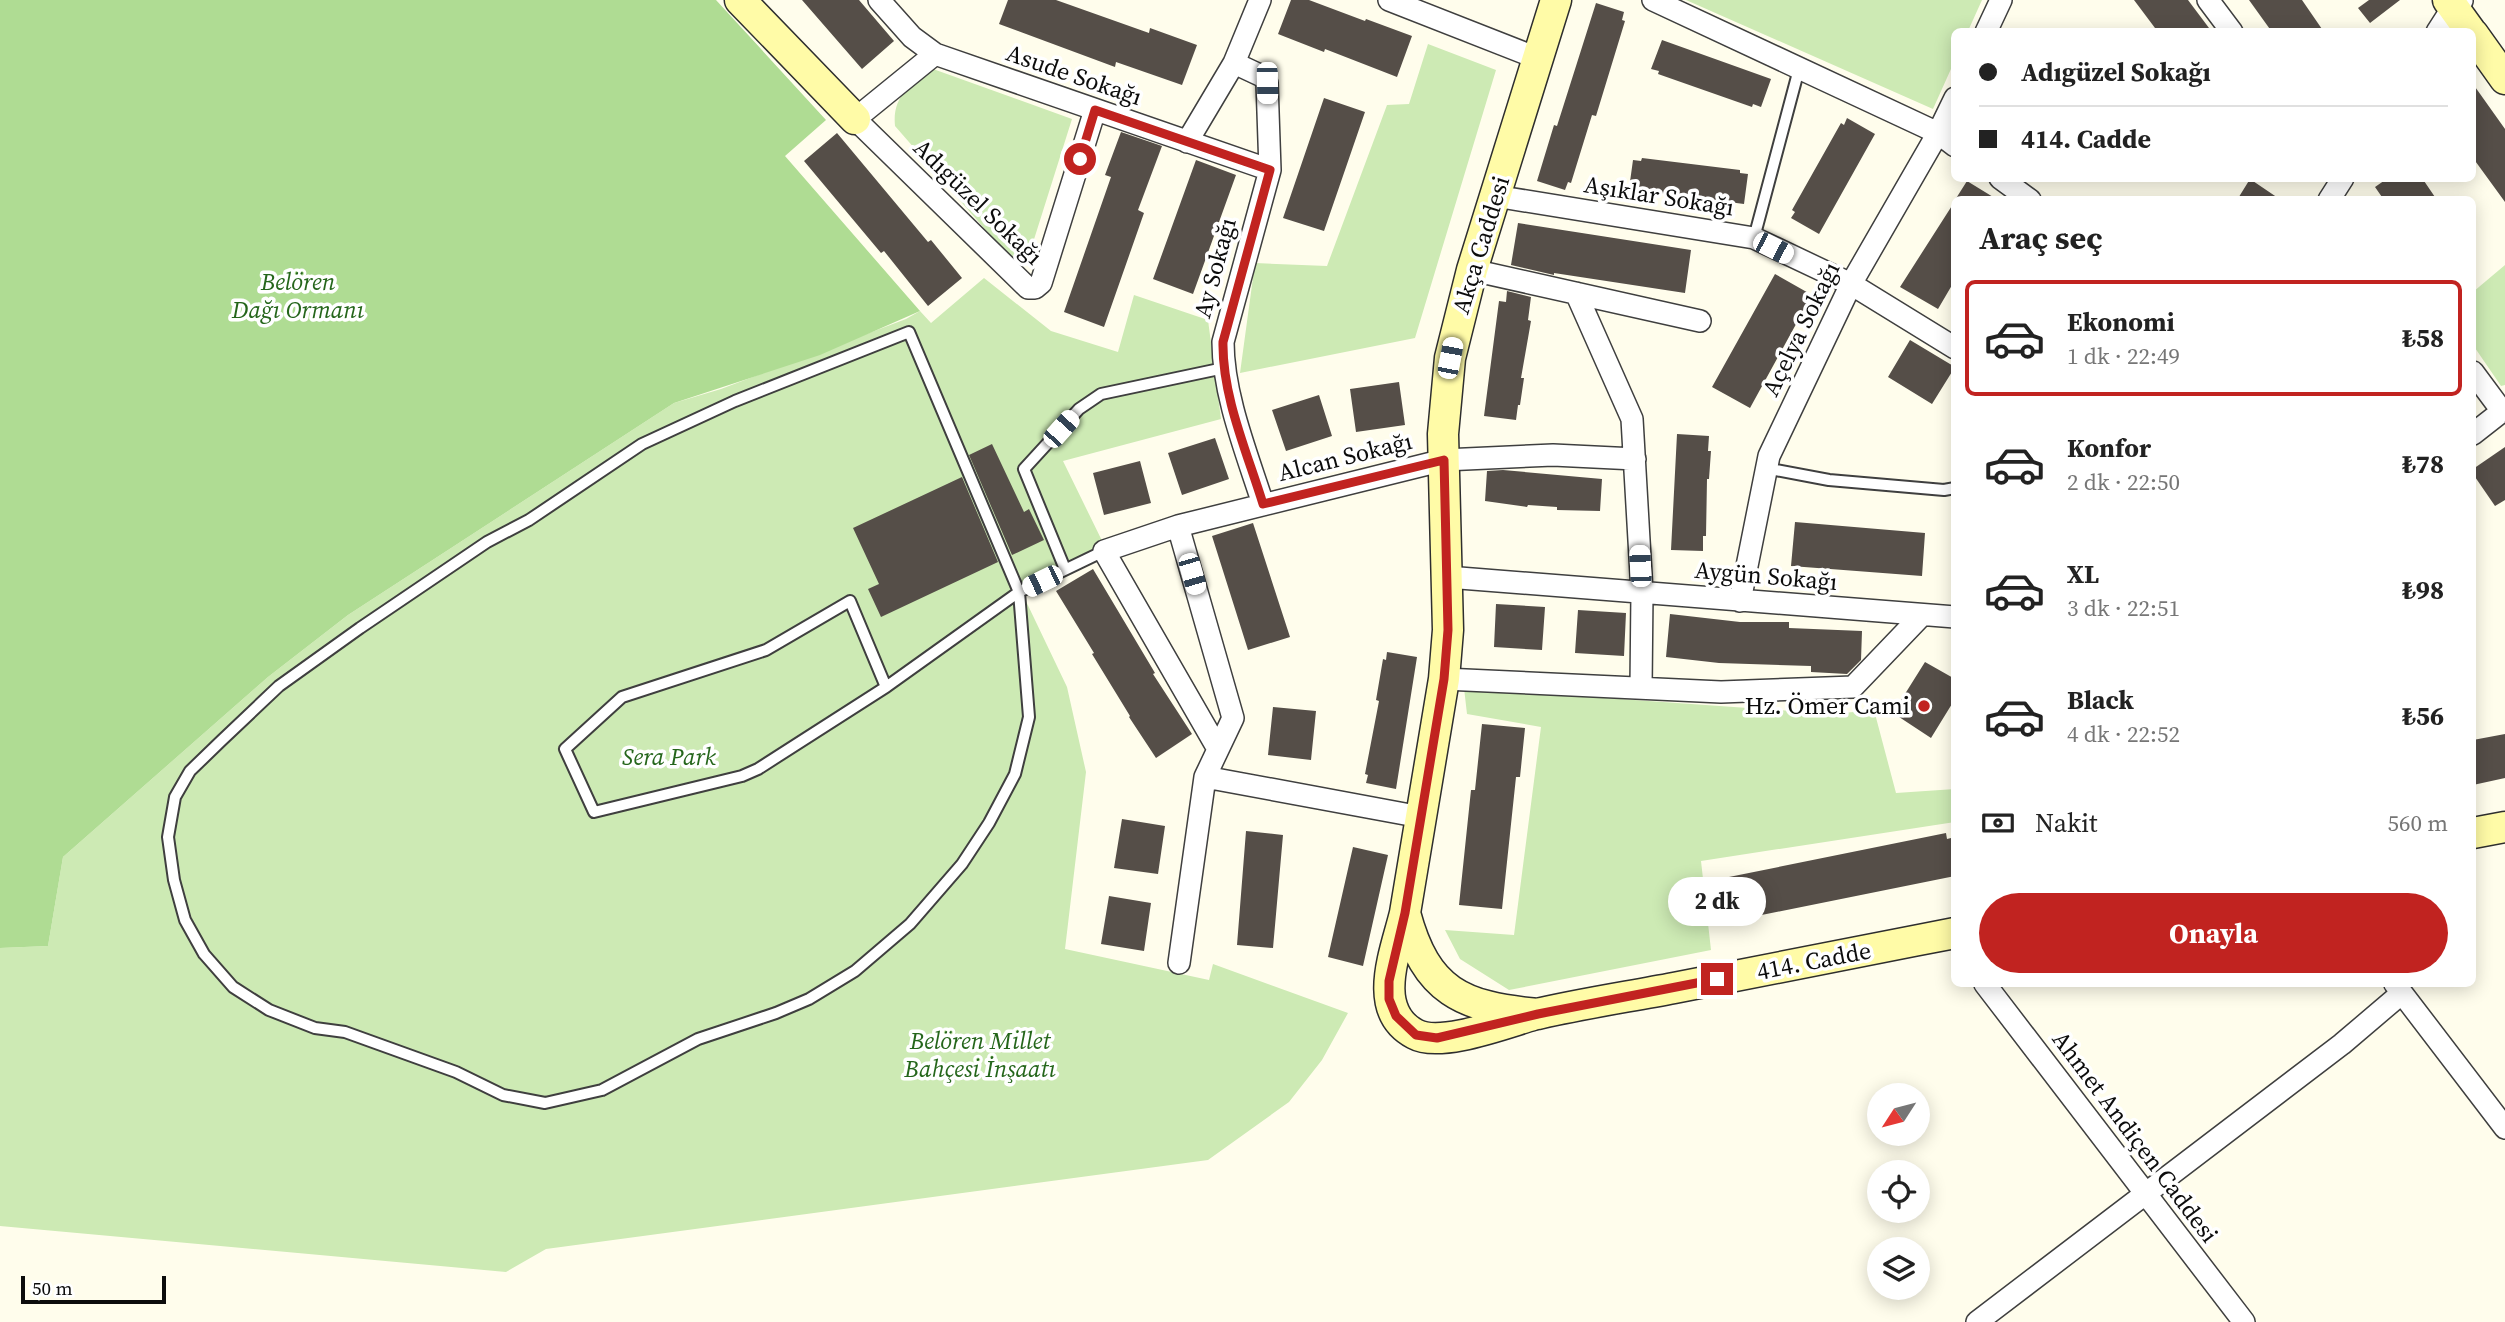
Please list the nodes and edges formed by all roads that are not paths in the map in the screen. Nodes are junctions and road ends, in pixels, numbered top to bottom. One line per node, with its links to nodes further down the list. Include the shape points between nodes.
1 (740, 0): 21 (main road)
2 (879, 0): 14 (street, Asude Sokağı, via 912,37)
3 (1260, 0): 16 (street)
4 (1389, 0): 15 (street)
5 (1556, 0): 15 (main road, Akça Caddesi)
6 (1653, 0): 17 (street)
7 (2001, 0): 10 (street)
8 (2208, 0): 11 (street)
9 (2450, 10): 12 (main road)
10 (1988, 28)
11 (2229, 28)
12 (2467, 28)
13 (2476, 39): 18 (main road)
14 (935, 54): 19 (street, Asude Sokağı); 21 (street)
15 (1537, 58): 27 (main road, Akça Caddesi)
16 (1234, 62): 23 (street); 24 (street, Ay Sokağı, via 1267,79)
17 (1799, 69): 22 (street); 28 (lane)
18 (2505, 79)
19 (1095, 110): 21 (street, Adıgüzel Sokağı, via 1041,283 1032,289); 23 (street, Asude Sokağı)
20 (1951, 117): 22 (street, Açelya Sokağı)
21 (855, 119)
22 (1946, 140): 30 (street, Açelya Sokağı)
23 (1187, 142): 24 (street, Asude Sokağı)
24 (1270, 170): 34 (street, Ay Sokağı, via 1226,326)
25 (2005, 182): 26 (street)
26 (2025, 196)
27 (1495, 197): 28 (street, Aşıklar Sokağı); 29 (main road, Akça Caddesi)
28 (1754, 238): 30 (street, Aşıklar Sokağı)
29 (1472, 270): 31 (street); 39 (main road, Akça Caddesi, via 1450,358)
30 (1851, 284): 33 (street, Aşıklar Sokağı); 40 (street, Açelya Sokağı)
31 (1576, 293): 32 (street); 38 (street, via 1632,419)
32 (1700, 321)
33 (1951, 346)
34 (1224, 368): 42 (street, Ay Sokağı); 45 (lane, via 1101,394 1079,409 1024,469)
35 (2476, 377): 36 (street)
36 (2504, 410): 37 (street)
37 (2476, 432)
38 (1635, 459): 39 (street, Alcan Sokağı, via 1553,455); 48 (street)
39 (1444, 460): 42 (street, Alcan Sokağı); 46 (main road, Akça Caddesi)
40 (1765, 468): 41 (lane, via 1829,480); 49 (street, Açelya Sokağı)
41 (1951, 489)
42 (1263, 504): 43 (street, Alcan Sokağı)
43 (1178, 526): 44 (street, Alcan Sokağı); 55 (street, via 1233,718)
44 (1104, 551): 45 (lane); 55 (street)
45 (1065, 569): 47 (lane)
46 (1447, 577): 48 (street, Aygün Sokağı); 52 (main road, Akça Caddesi)
47 (1018, 592): 47 (lane, via 909,332 735,401 642,444 529,520 487,542 279,687 190,771 175,797 168,837 185,920 204,954 233,987 269,1010 456,1072 503,1095 545,1103 602,1090 698,1039 809,999 855,971 910,924 962,864 1015,774 1029,717); 53 (lane)
48 (1642, 592): 49 (street, Aygün Sokağı); 54 (street)
49 (1740, 601): 50 (street, Aygün Sokağı)
50 (1921, 615): 51 (street, Aygün Sokağı); 54 (street, via 1853,687 1721,692)
51 (1951, 617)
52 (1444, 679): 54 (street); 57 (main road, Akça Caddesi)
53 (886, 687): 53 (lane, via 742,776 594,812 565,749 622,697 766,650 850,601)
54 (1641, 688)
55 (1218, 749): 56 (street)
56 (1205, 777): 57 (street); 62 (street)
57 (1421, 817): 60 (main road, Akça Caddesi)
58 (2505, 827): 59 (main road)
59 (2476, 833)
60 (1405, 913): 65 (main road, Akça Caddesi, via 1418,954 1444,987 1477,1004); 66 (main road, Akça Caddesi, via 1389,999 1402,1024)
61 (1951, 935): 65 (main road, 414. Cadde)
62 (1179, 963)
63 (1986, 987): 68 (street, Ahmet Andiçen Caddesi)
64 (2398, 988): 67 (street); 68 (street, via 2342,1044)
65 (1538, 1014): 66 (main road, 414. Cadde)
66 (1426, 1038)
67 (2505, 1128)
68 (2144, 1192): 69 (street); 70 (street, Ahmet Andiçen Caddesi)
69 (1977, 1322)
70 (2244, 1322)

